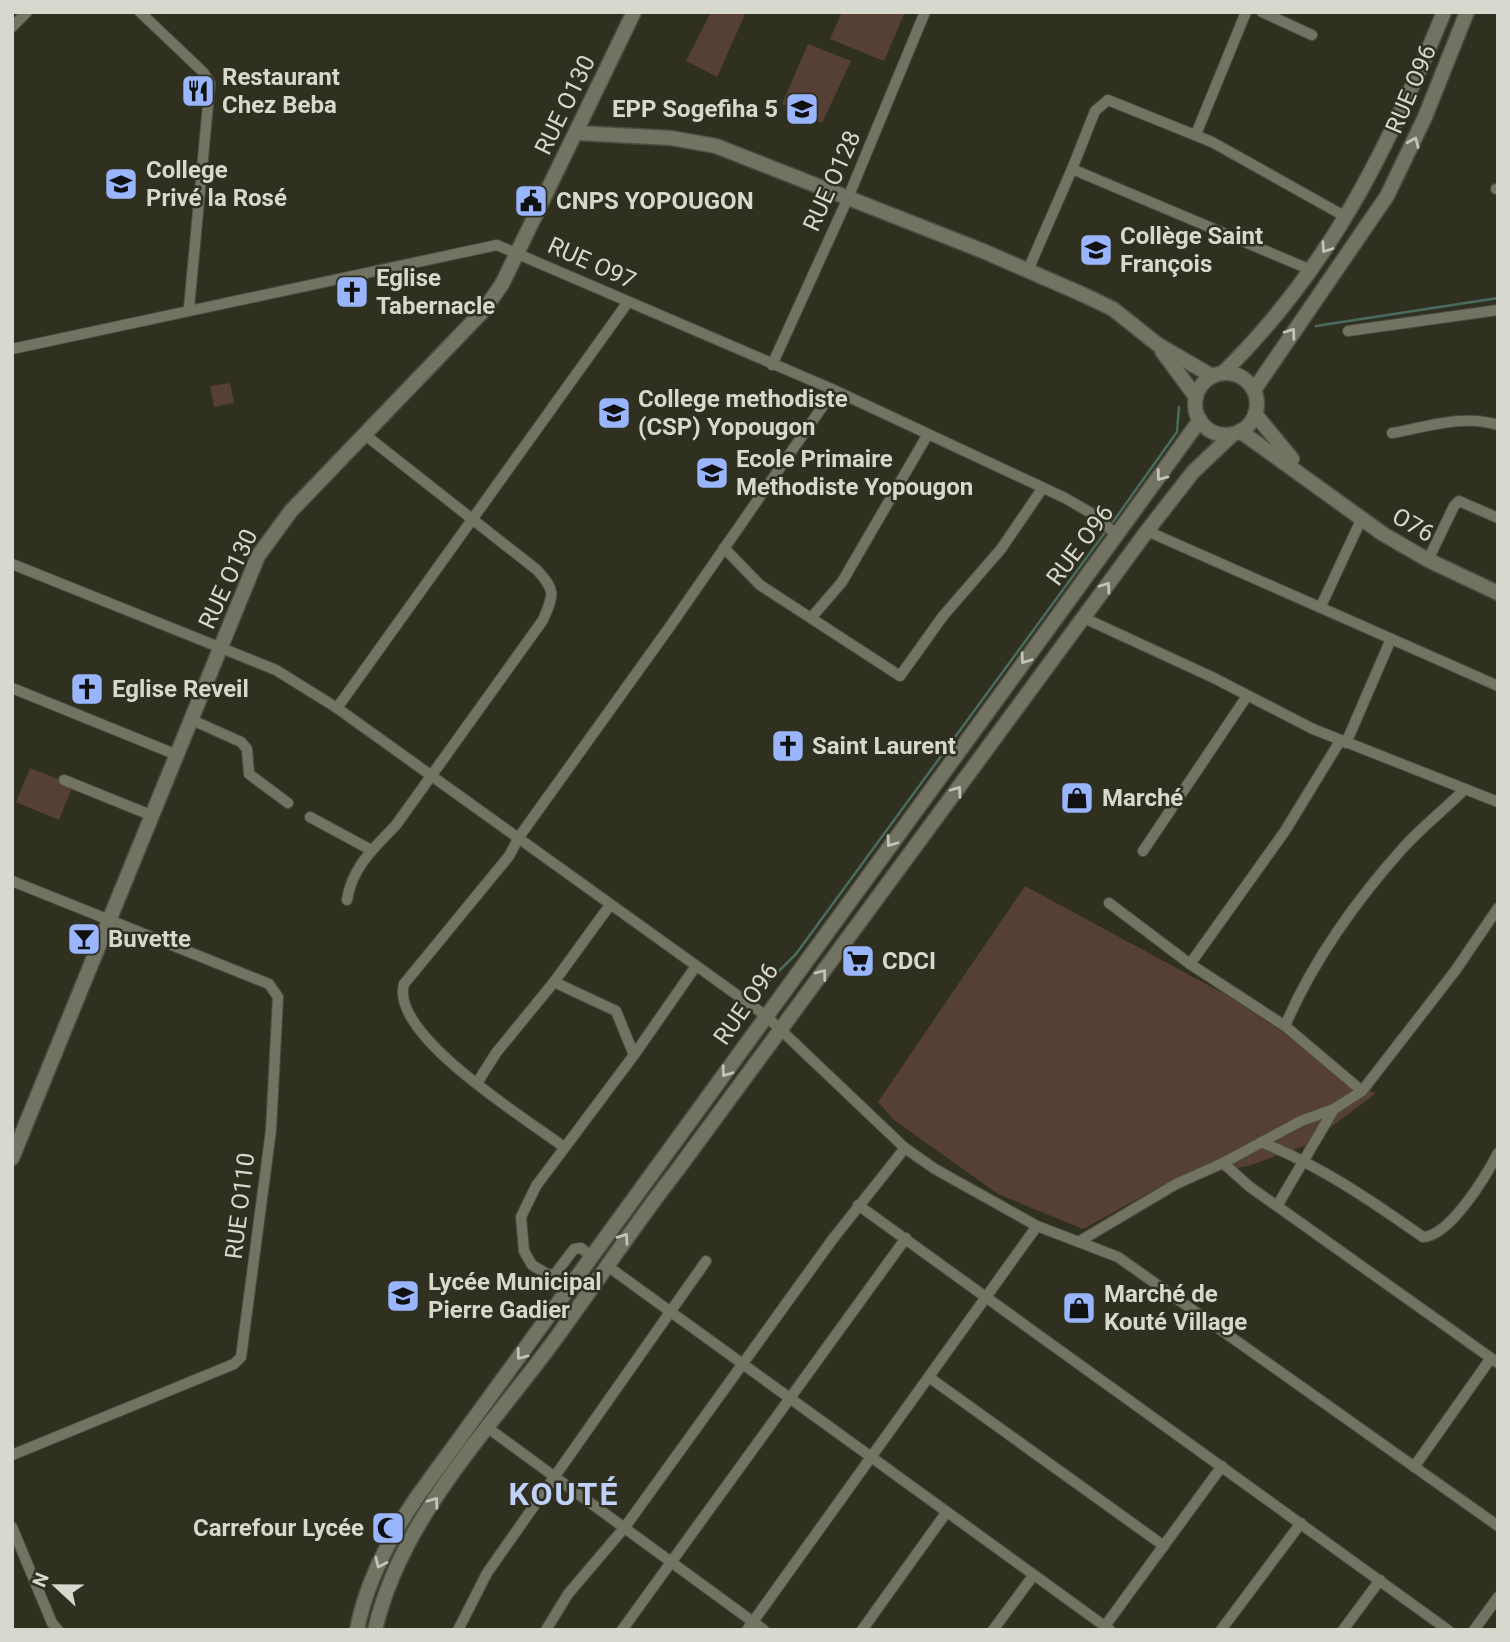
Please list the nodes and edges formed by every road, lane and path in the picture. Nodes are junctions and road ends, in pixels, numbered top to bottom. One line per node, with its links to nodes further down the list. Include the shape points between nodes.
1 (27, 12): 9 (street)
2 (140, 12): 20 (street, via 210,83)
3 (634, 12): 11 (main road, RUE O130)
4 (925, 12): 14 (street, RUE O128)
5 (1246, 12): 12 (street)
6 (1262, 12): 10 (street)
7 (1444, 12): 15 (main road, RUE O96, via 1382,155)
8 (1467, 12): 28 (main road, RUE O96, one-way to 8, via 1387,196)
9 (12, 27)
10 (1312, 35)
11 (577, 133): 14 (main road, via 691,139); 16 (main road, RUE O130)
12 (1196, 134): 13 (street, via 1108,100 1095,111); 15 (street)
13 (1072, 169): 17 (street); 18 (street)
14 (847, 200): 17 (main road); 25 (street, RUE O128)
15 (1346, 217): 18 (main road, RUE O96, one-way to 18)
16 (517, 253): 19 (street, RUE O97); 20 (street, RUE O97, via 489,245); 36 (main road, RUE O130, via 484,310)
17 (1028, 270): 23 (main road, via 1113,309)
18 (1311, 270): 26 (main road, RUE O96, via 1255,342)
19 (628, 302): 25 (street, RUE O97); 39 (street)
20 (190, 308): 24 (street, RUE O97)
21 (1498, 310): 22 (street)
22 (1348, 331)
23 (1157, 344): 26 (main road); 29 (main road)
24 (12, 349)
25 (772, 365): 27 (street, RUE O97)
26 (1218, 374): 28 (main road, via 1238,375); 29 (main road, via 1202,384)
27 (834, 390): 35 (street, RUE O97); 44 (street)
28 (1254, 390): 30 (main road)
29 (1196, 397): 31 (main road)
30 (1255, 414): 33 (main road); 37 (main road)
31 (1200, 420): 33 (main road, via 1211,430); 43 (main road, RUE O96, one-way to 43)
32 (1498, 425): 34 (street, via 1446,423)
33 (1237, 432): 37 (main road); 42 (main road, RUE O96, via 1193,472)
34 (1392, 433)
35 (929, 434): 38 (street, RUE O97); 49 (street, via 842,582)
36 (364, 435): 39 (street); 52 (main road, RUE O130, via 273,532 258,556)
37 (1314, 484): 41 (main road, O76)
38 (1042, 489): 43 (street, RUE O97, via 1083,509); 49 (street, via 1001,549 943,616 900,676)
39 (473, 518): 56 (street); 60 (street, via 537,570 552,589 553,598 543,620)
40 (1498, 518): 45 (street, via 1459,501)
41 (1361, 520): 45 (main road, O76); 48 (street)
42 (1147, 531): 48 (street); 50 (main road, RUE O96, one-way to 42)
43 (1116, 534): 79 (main road, RUE O96, one-way to 79)
44 (724, 548): 49 (street, via 761,585); 67 (street)
45 (1428, 560): 47 (main road, O76)
46 (12, 564): 52 (street)
47 (1498, 593)
48 (1321, 606): 51 (street)
49 (811, 618)
50 (1084, 618): 55 (street); 81 (main road, RUE O96, one-way to 50)
51 (1391, 639): 53 (street); 58 (street)
52 (221, 647): 56 (street, via 276,670); 57 (main road, RUE O130)
53 (1498, 686)
54 (12, 688): 59 (street)
55 (1247, 696): 58 (street); 69 (street)
56 (337, 708): 60 (street)
57 (192, 720): 59 (main road, RUE O130); 64 (street, via 241,742 247,749 249,775)
58 (1343, 742): 62 (street); 76 (street)
59 (177, 755): 65 (main road, RUE O130)
60 (432, 774): 67 (street); 68 (street, via 396,825)
61 (64, 780): 65 (street)
62 (1465, 789): 63 (street); 80 (street, via 1381,875 1330,945)
63 (1498, 802)
64 (288, 803)
65 (153, 816): 75 (main road, RUE O130)
66 (310, 817): 68 (street)
67 (519, 837): 73 (street); 83 (street, via 509,856 402,990 421,1034)
68 (371, 850): 71 (street, via 354,874)
69 (1143, 851)
70 (12, 881): 75 (street, RUE O110)
71 (347, 900)
72 (1109, 903): 76 (street)
73 (610, 905): 77 (street); 78 (street)
74 (1498, 908): 84 (street)
75 (111, 922): 90 (main road, RUE O130); 108 (street, RUE O110, via 269,984 278,997 271,1130 244,1350 234,1364)
76 (1190, 964): 80 (street)
77 (696, 966): 79 (street); 82 (street)
78 (554, 982): 82 (street, via 615,1012); 83 (street)
79 (765, 1016): 81 (street); 98 (main road, RUE O96, one-way to 98)
80 (1285, 1026): 84 (street)
81 (780, 1028): 88 (street); 100 (main road, RUE O96, one-way to 81)
82 (634, 1055): 87 (street)
83 (477, 1083): 87 (street)
84 (1362, 1091): 85 (street)
85 (1334, 1109): 86 (street); 91 (street)
86 (1261, 1142): 91 (street); 92 (street)
87 (564, 1147): 98 (street, via 529,1196 522,1217 524,1251 532,1265 549,1275 555,1274 574,1249 581,1248)
88 (905, 1148): 93 (street); 95 (street, via 962,1186)
89 (1498, 1153): 91 (street, via 1482,1183 1432,1237 1423,1237)
90 (12, 1158)
91 (1306, 1160): 94 (street)
92 (1223, 1163): 94 (street); 97 (street, via 1176,1184)
93 (859, 1205): 96 (street); 104 (street)
94 (1277, 1206): 103 (street)
95 (1037, 1226): 97 (street); 101 (street)
96 (906, 1238): 101 (street); 106 (street)
97 (1080, 1241): 111 (street, via 1118,1256)
98 (593, 1257): 126 (main road, RUE O96, one-way to 126, via 402,1519 368,1589)
99 (706, 1261): 102 (street)
100 (606, 1265): 102 (street); 107 (main road, RUE O96)
101 (988, 1296): 105 (street); 110 (street)
102 (670, 1312): 104 (street); 112 (street)
103 (1494, 1360): 111 (street)
104 (744, 1366): 106 (street); 117 (street)
105 (930, 1378): 109 (street); 118 (street)
106 (790, 1400): 109 (street); 119 (street)
107 (488, 1428): 112 (street); 127 (main road, RUE O96, one-way to 107, via 408,1540)
108 (12, 1455)
109 (870, 1458): 113 (street); 123 (street)
110 (1222, 1466): 114 (street); 118 (street)
111 (1414, 1467): 115 (street)
112 (556, 1476): 117 (street); 128 (street, via 487,1573)
113 (946, 1513): 120 (street); 132 (street)
114 (1301, 1523): 121 (street); 134 (street)
115 (1498, 1526)
116 (12, 1527): 125 (street)
117 (625, 1527): 119 (street); 129 (street, via 568,1594)
118 (1164, 1546): 124 (street)
119 (673, 1561): 123 (street); 130 (street)
120 (1033, 1576): 124 (street); 133 (street)
121 (1380, 1580): 135 (street); 136 (street)
122 (1498, 1597): 137 (street)
123 (750, 1626): 131 (street)
124 (1107, 1628)
125 (58, 1630)
126 (357, 1630)
127 (375, 1630)
128 (458, 1630)
129 (546, 1630)
130 (622, 1630)
131 (764, 1630)
132 (862, 1630)
133 (993, 1630)
134 (1221, 1630)
135 (1343, 1630)
136 (1448, 1630)
137 (1474, 1630)

